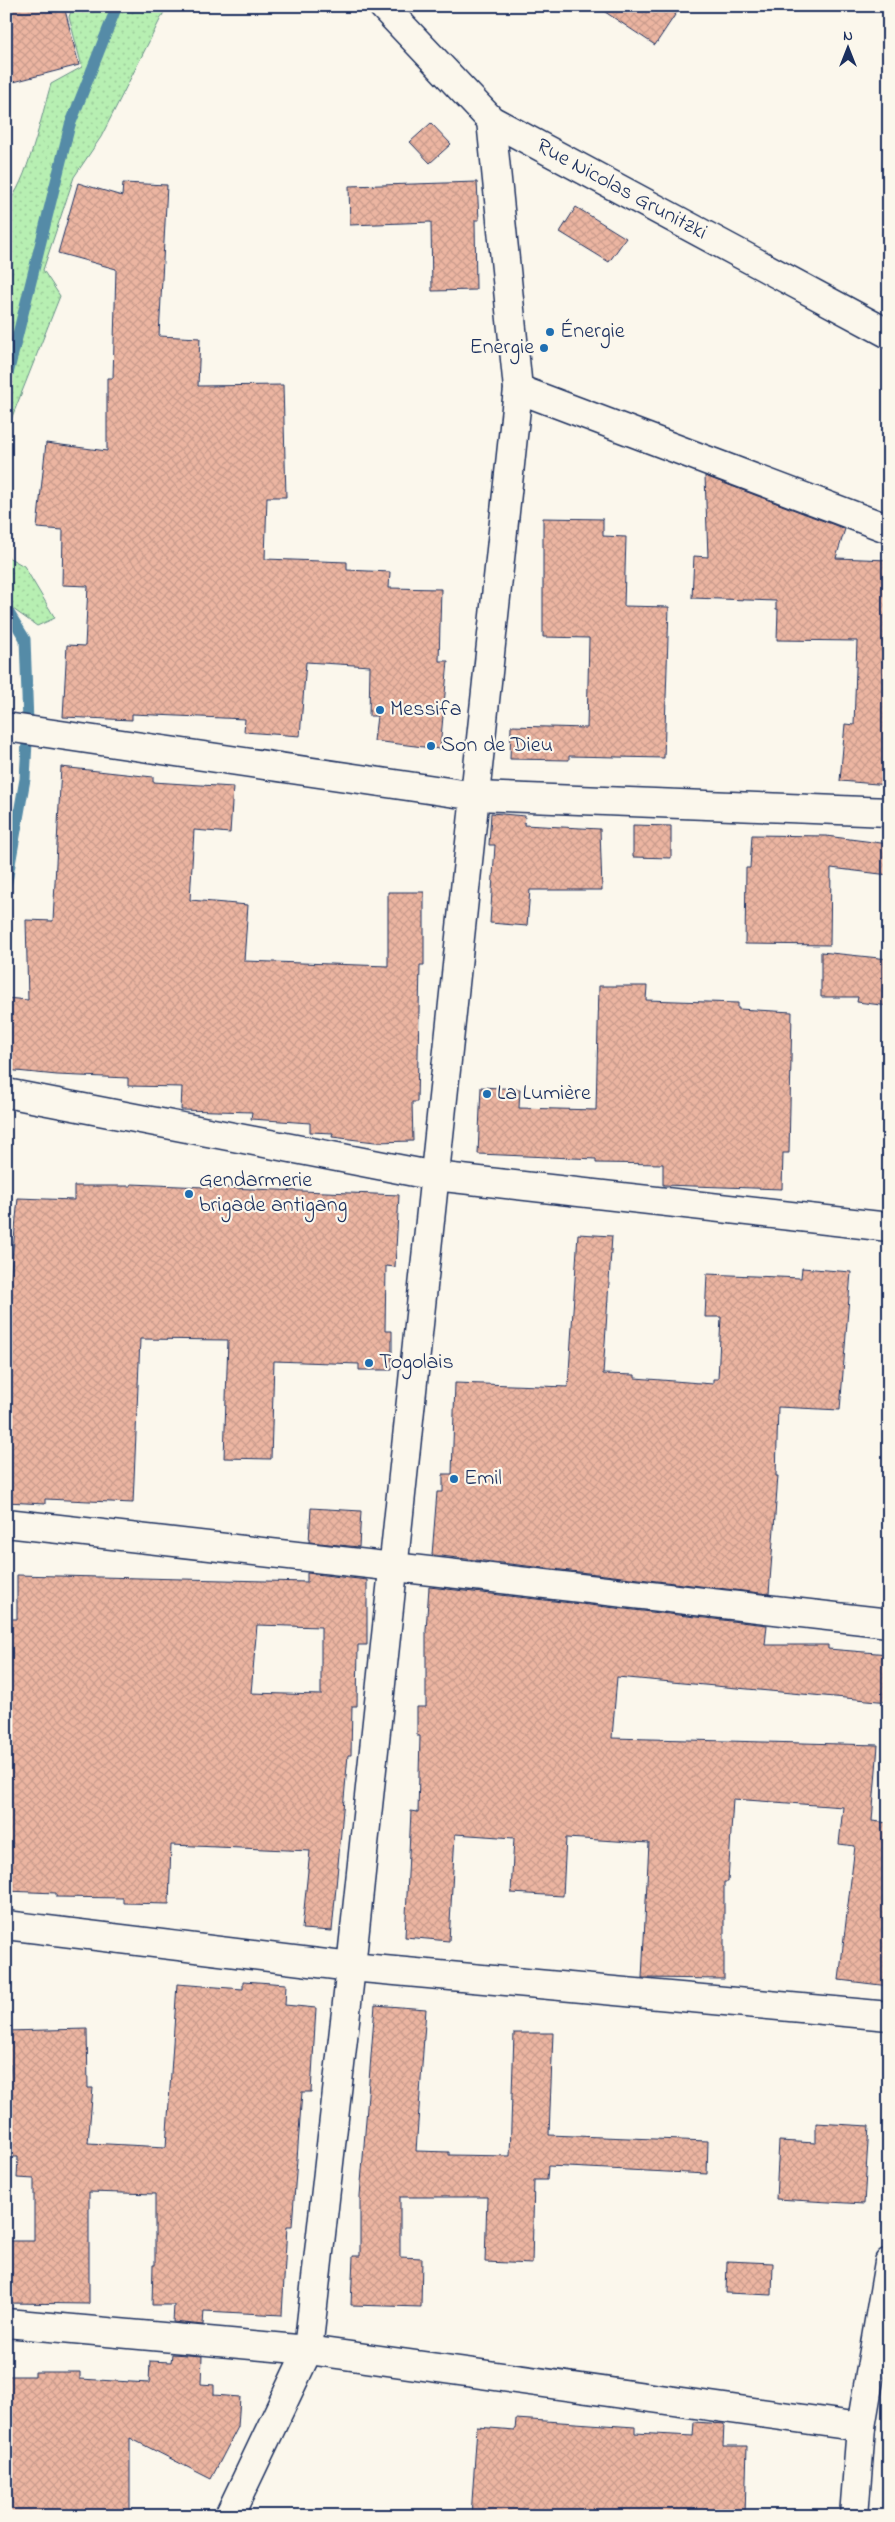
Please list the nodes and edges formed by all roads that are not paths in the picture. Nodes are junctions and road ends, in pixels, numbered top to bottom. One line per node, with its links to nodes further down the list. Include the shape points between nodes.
1 (383, 6): 2 (street, Rue Nicolas Grunitzki)
2 (491, 120): 3 (street, Rue Nicolas Grunitzki); 4 (street)
3 (889, 334)
4 (518, 389): 5 (street); 7 (street)
5 (889, 529)
6 (21, 730): 7 (street)
7 (476, 796): 8 (street); 10 (street)
8 (889, 812)
9 (6, 1093): 10 (street)
10 (435, 1176): 11 (street); 13 (street)
11 (889, 1227)
12 (6, 1523): 13 (street)
13 (393, 1568): 14 (street); 16 (street)
14 (889, 1623)
15 (6, 1925): 16 (street)
16 (351, 1967): 17 (street); 20 (street)
17 (889, 2016)
18 (889, 2262): 21 (street)
19 (6, 2323): 20 (street)
20 (308, 2350): 21 (street); 22 (street)
21 (861, 2427): 23 (street)
22 (228, 2516)
23 (854, 2516)

